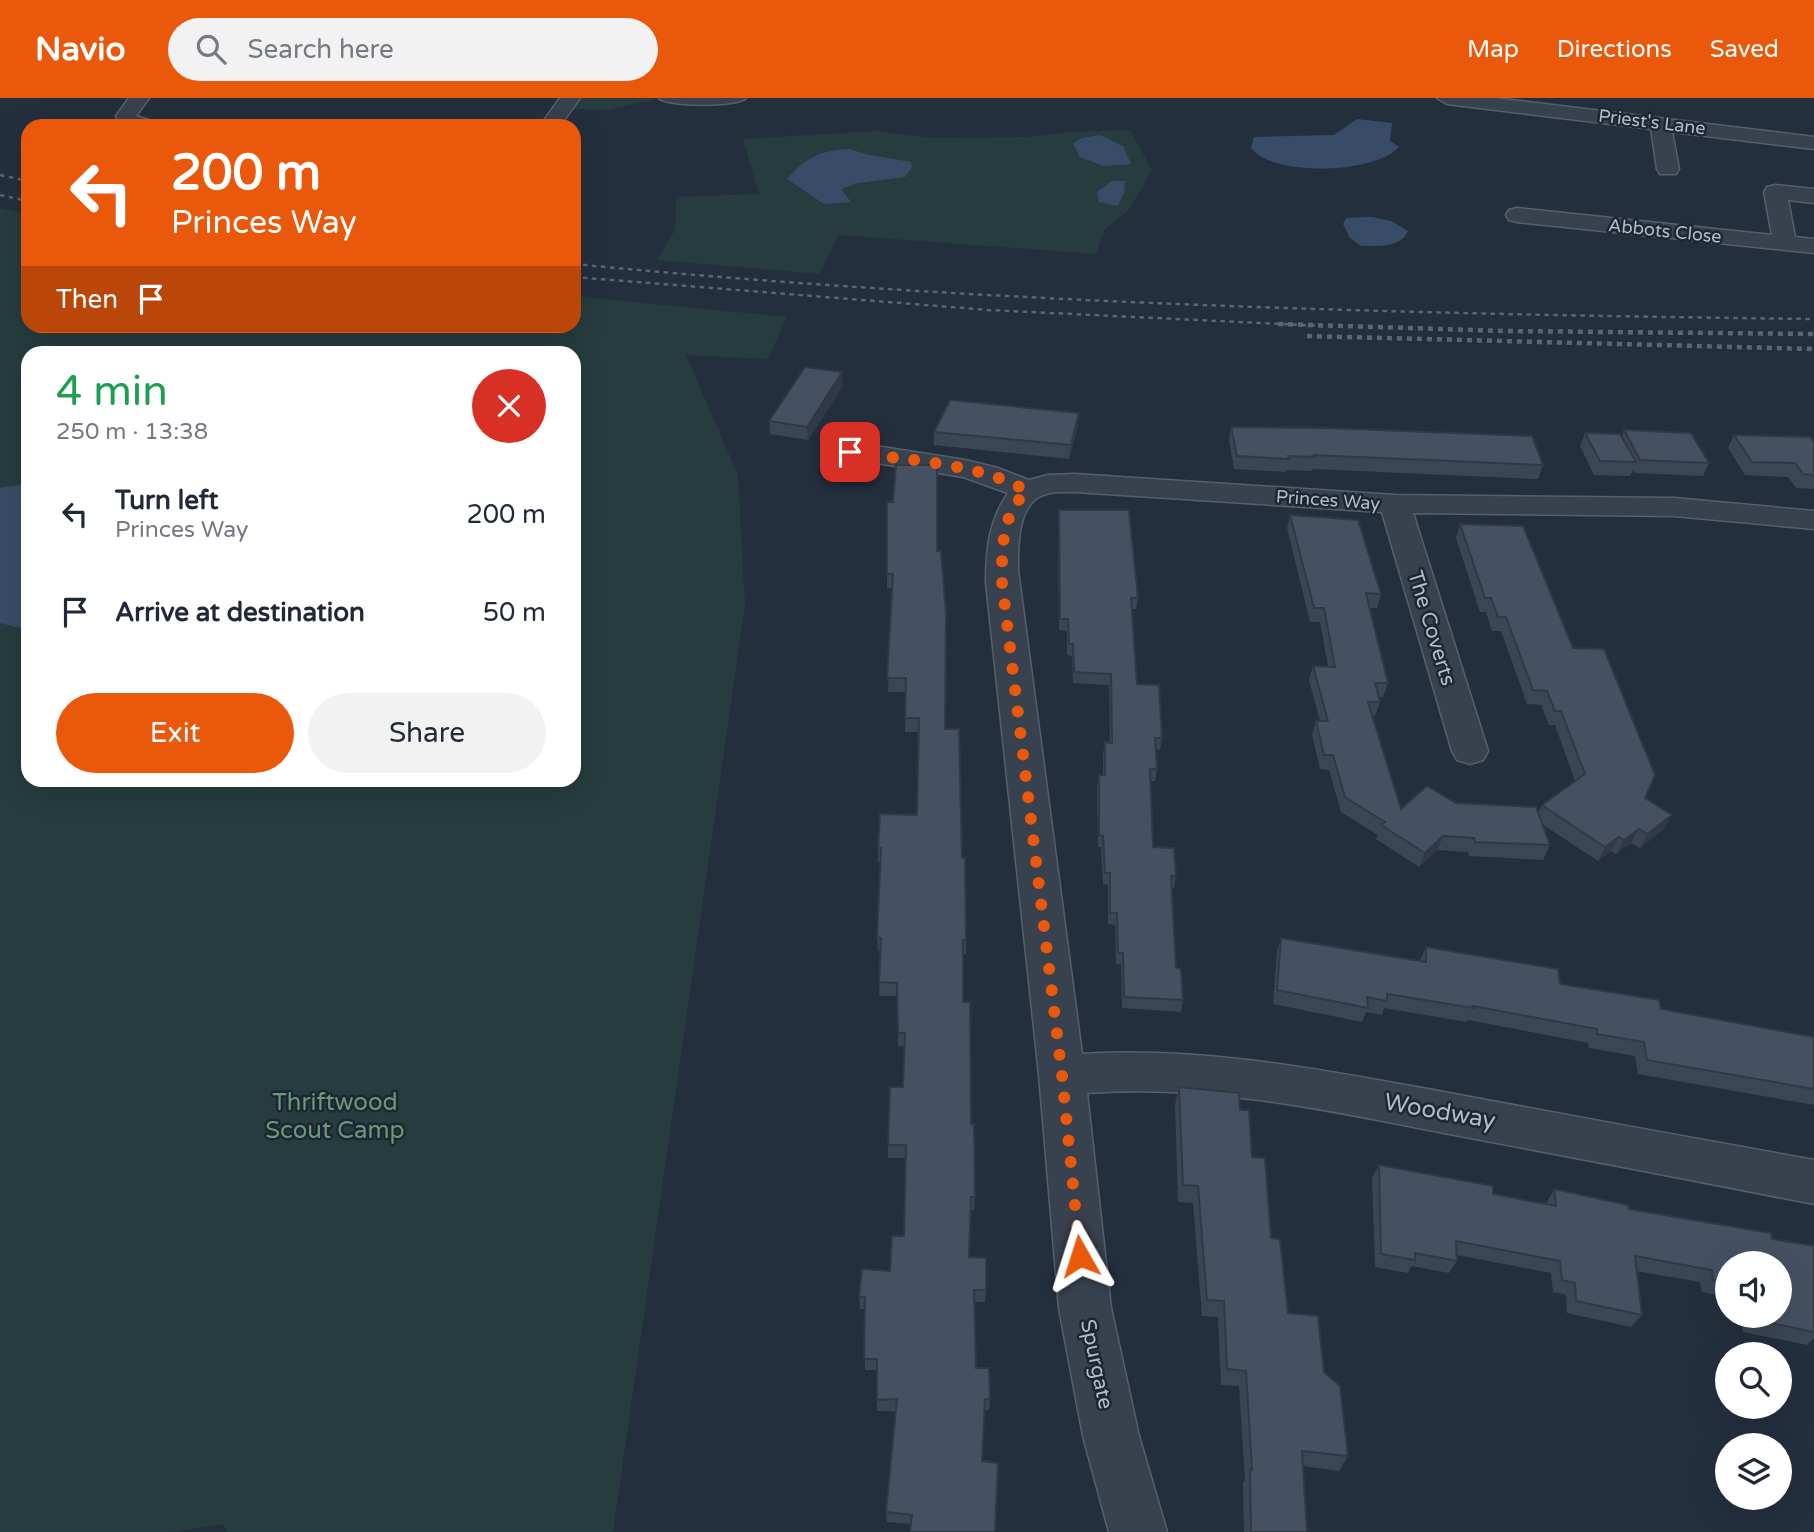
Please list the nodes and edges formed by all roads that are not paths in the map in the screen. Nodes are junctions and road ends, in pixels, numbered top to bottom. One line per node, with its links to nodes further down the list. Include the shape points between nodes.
1 (139, 98): 6 (street)
2 (570, 98): 7 (street)
3 (669, 98): 4 (street)
4 (736, 98)
5 (1447, 98): 8 (street, Priest's Lane)
6 (128, 119)
7 (555, 119)
8 (1660, 123): 9 (street, Priest's Lane); 10 (street)
9 (1814, 143)
10 (1668, 169)
11 (1814, 196): 13 (street, via 1775,192)
12 (1517, 215): 13 (street, Abbots Close)
13 (1785, 243): 14 (street, Abbots Close)
14 (1814, 246)
15 (850, 452): 16 (street, via 985,473)
16 (1027, 491): 17 (street, Princes Way, via 1075,483); 20 (street, Spurgate, via 1008,517 1002,582)
17 (1395, 504): 18 (street, Princes Way, via 1674,507); 19 (street, The Coverts)
18 (1814, 520)
19 (1470, 751)
20 (1062, 1075): 21 (street, Woodway, via 1119,1071 1231,1076); 22 (street, Spurgate, via 1085,1308 1111,1436)
21 (1814, 1182)
22 (1138, 1532)

